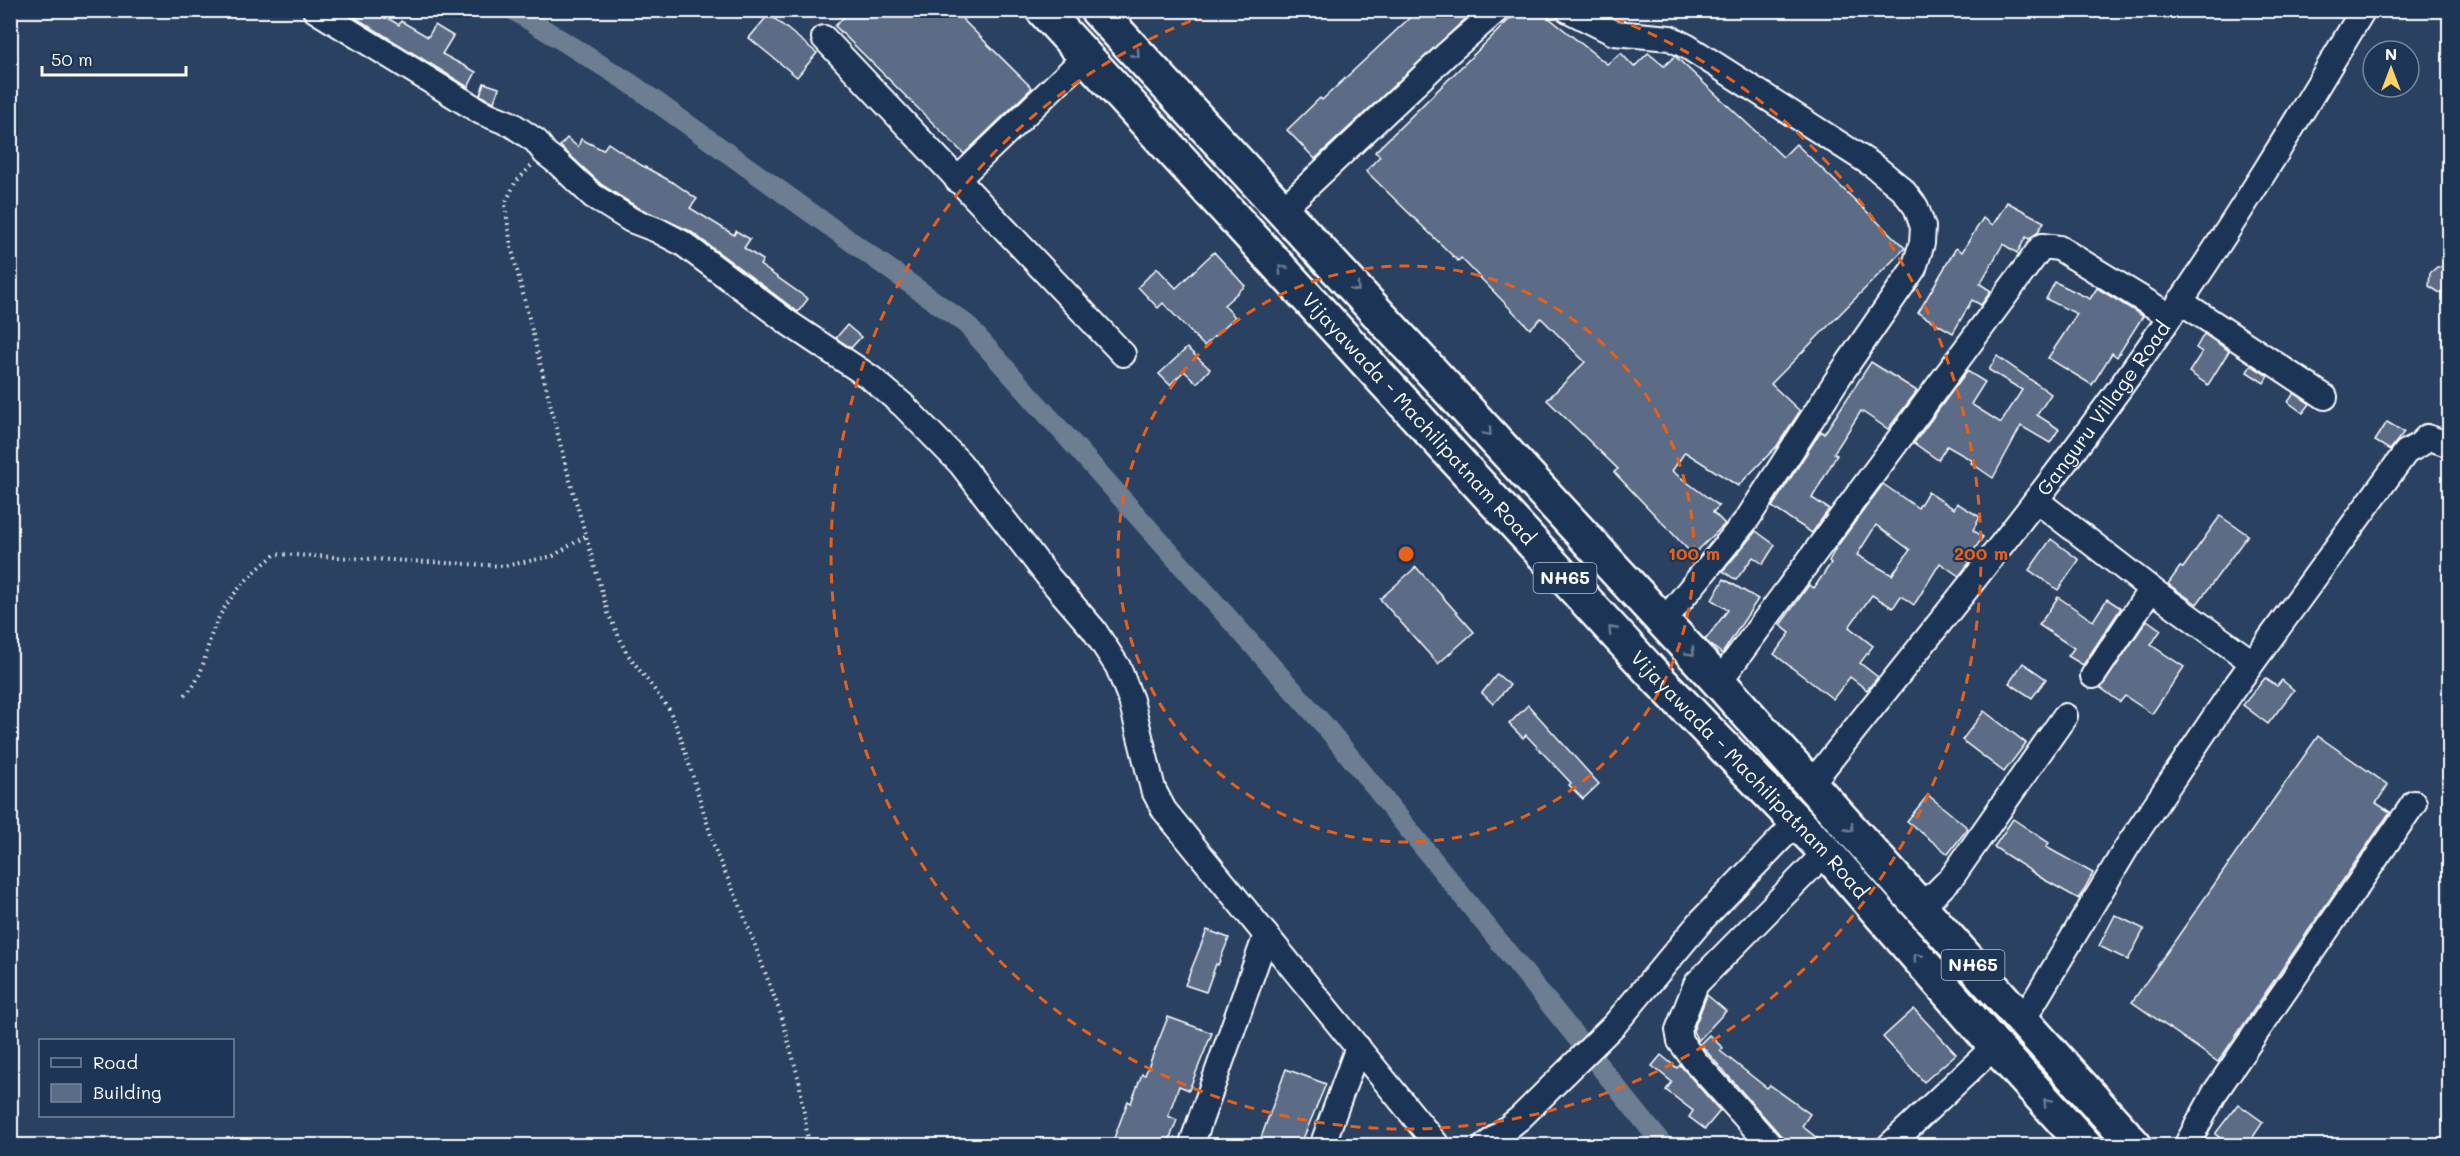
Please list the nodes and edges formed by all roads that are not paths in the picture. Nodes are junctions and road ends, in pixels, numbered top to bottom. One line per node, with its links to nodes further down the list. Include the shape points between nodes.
1 (315, 10): 27 (street, via 481,112 511,124 536,141 593,196 631,220 682,243 903,405 960,463 1094,630 1118,667 1131,700 1153,789 1164,810)
2 (1043, 10): 8 (highway, Vijayawada - Machilipatnam Road / NH65)
3 (1097, 10): 10 (highway, Vijayawada - Machilipatnam Road / NH65, one-way to 10)
4 (1497, 10): 10 (street)
5 (1568, 10): 17 (street, via 1614,33 1664,37 1688,47 1874,166 1902,189 1916,207 1923,227 1914,268 1748,518)
6 (2357, 14): 11 (street, Ganguru Village Road, via 2271,164)
7 (824, 39): 9 (street)
8 (1086, 56): 9 (street); 24 (highway, Vijayawada - Machilipatnam Road / NH65, one-way to 8, via 1654,675)
9 (957, 180): 12 (street)
10 (1282, 210): 17 (highway, Vijayawada - Machilipatnam Road / NH65, one-way to 17)
11 (2175, 308): 13 (street); 15 (street, Ganguru Village Road); 20 (street, via 2059,248 2042,246)
12 (1123, 354)
13 (2325, 397)
14 (2450, 445): 18 (street, via 2427,437 2406,452)
15 (2036, 500): 16 (street); 22 (street, Ganguru Village Road)
16 (2151, 589): 18 (street); 19 (street)
17 (1663, 622): 20 (highway, Vijayawada - Machilipatnam Road / NH65, one-way to 20)
18 (2252, 662): 28 (street, via 2127,847)
19 (2092, 676)
20 (1719, 682): 22 (highway, Vijayawada - Machilipatnam Road / NH65)
21 (2065, 716): 26 (street, via 1952,877)
22 (1811, 784): 26 (highway, Vijayawada - Machilipatnam Road / NH65, one-way to 26)
23 (2414, 803): 39 (street, via 2211,1098)
24 (1797, 822): 25 (highway, Vijayawada - Machilipatnam Road / NH65); 34 (street, via 1702,920 1615,1024 1520,1118)
25 (1826, 852): 29 (highway, Vijayawada - Machilipatnam Road / NH65, one-way to 25); 35 (street, via 1696,984 1678,1030 1680,1041 1695,1061)
26 (1919, 904): 28 (highway, Vijayawada - Machilipatnam Road / NH65)
27 (1266, 934): 30 (street); 31 (street)
28 (2022, 1022): 38 (highway, Vijayawada - Machilipatnam Road / NH65)
29 (1995, 1046): 36 (street); 37 (highway, Vijayawada - Machilipatnam Road / NH65, one-way to 29)
30 (1358, 1047): 32 (street); 33 (street)
31 (1191, 1146)
32 (1322, 1146)
33 (1438, 1146)
34 (1485, 1146)
35 (1771, 1146)
36 (1888, 1146)
37 (2086, 1146)
38 (2135, 1146)
39 (2187, 1146)

